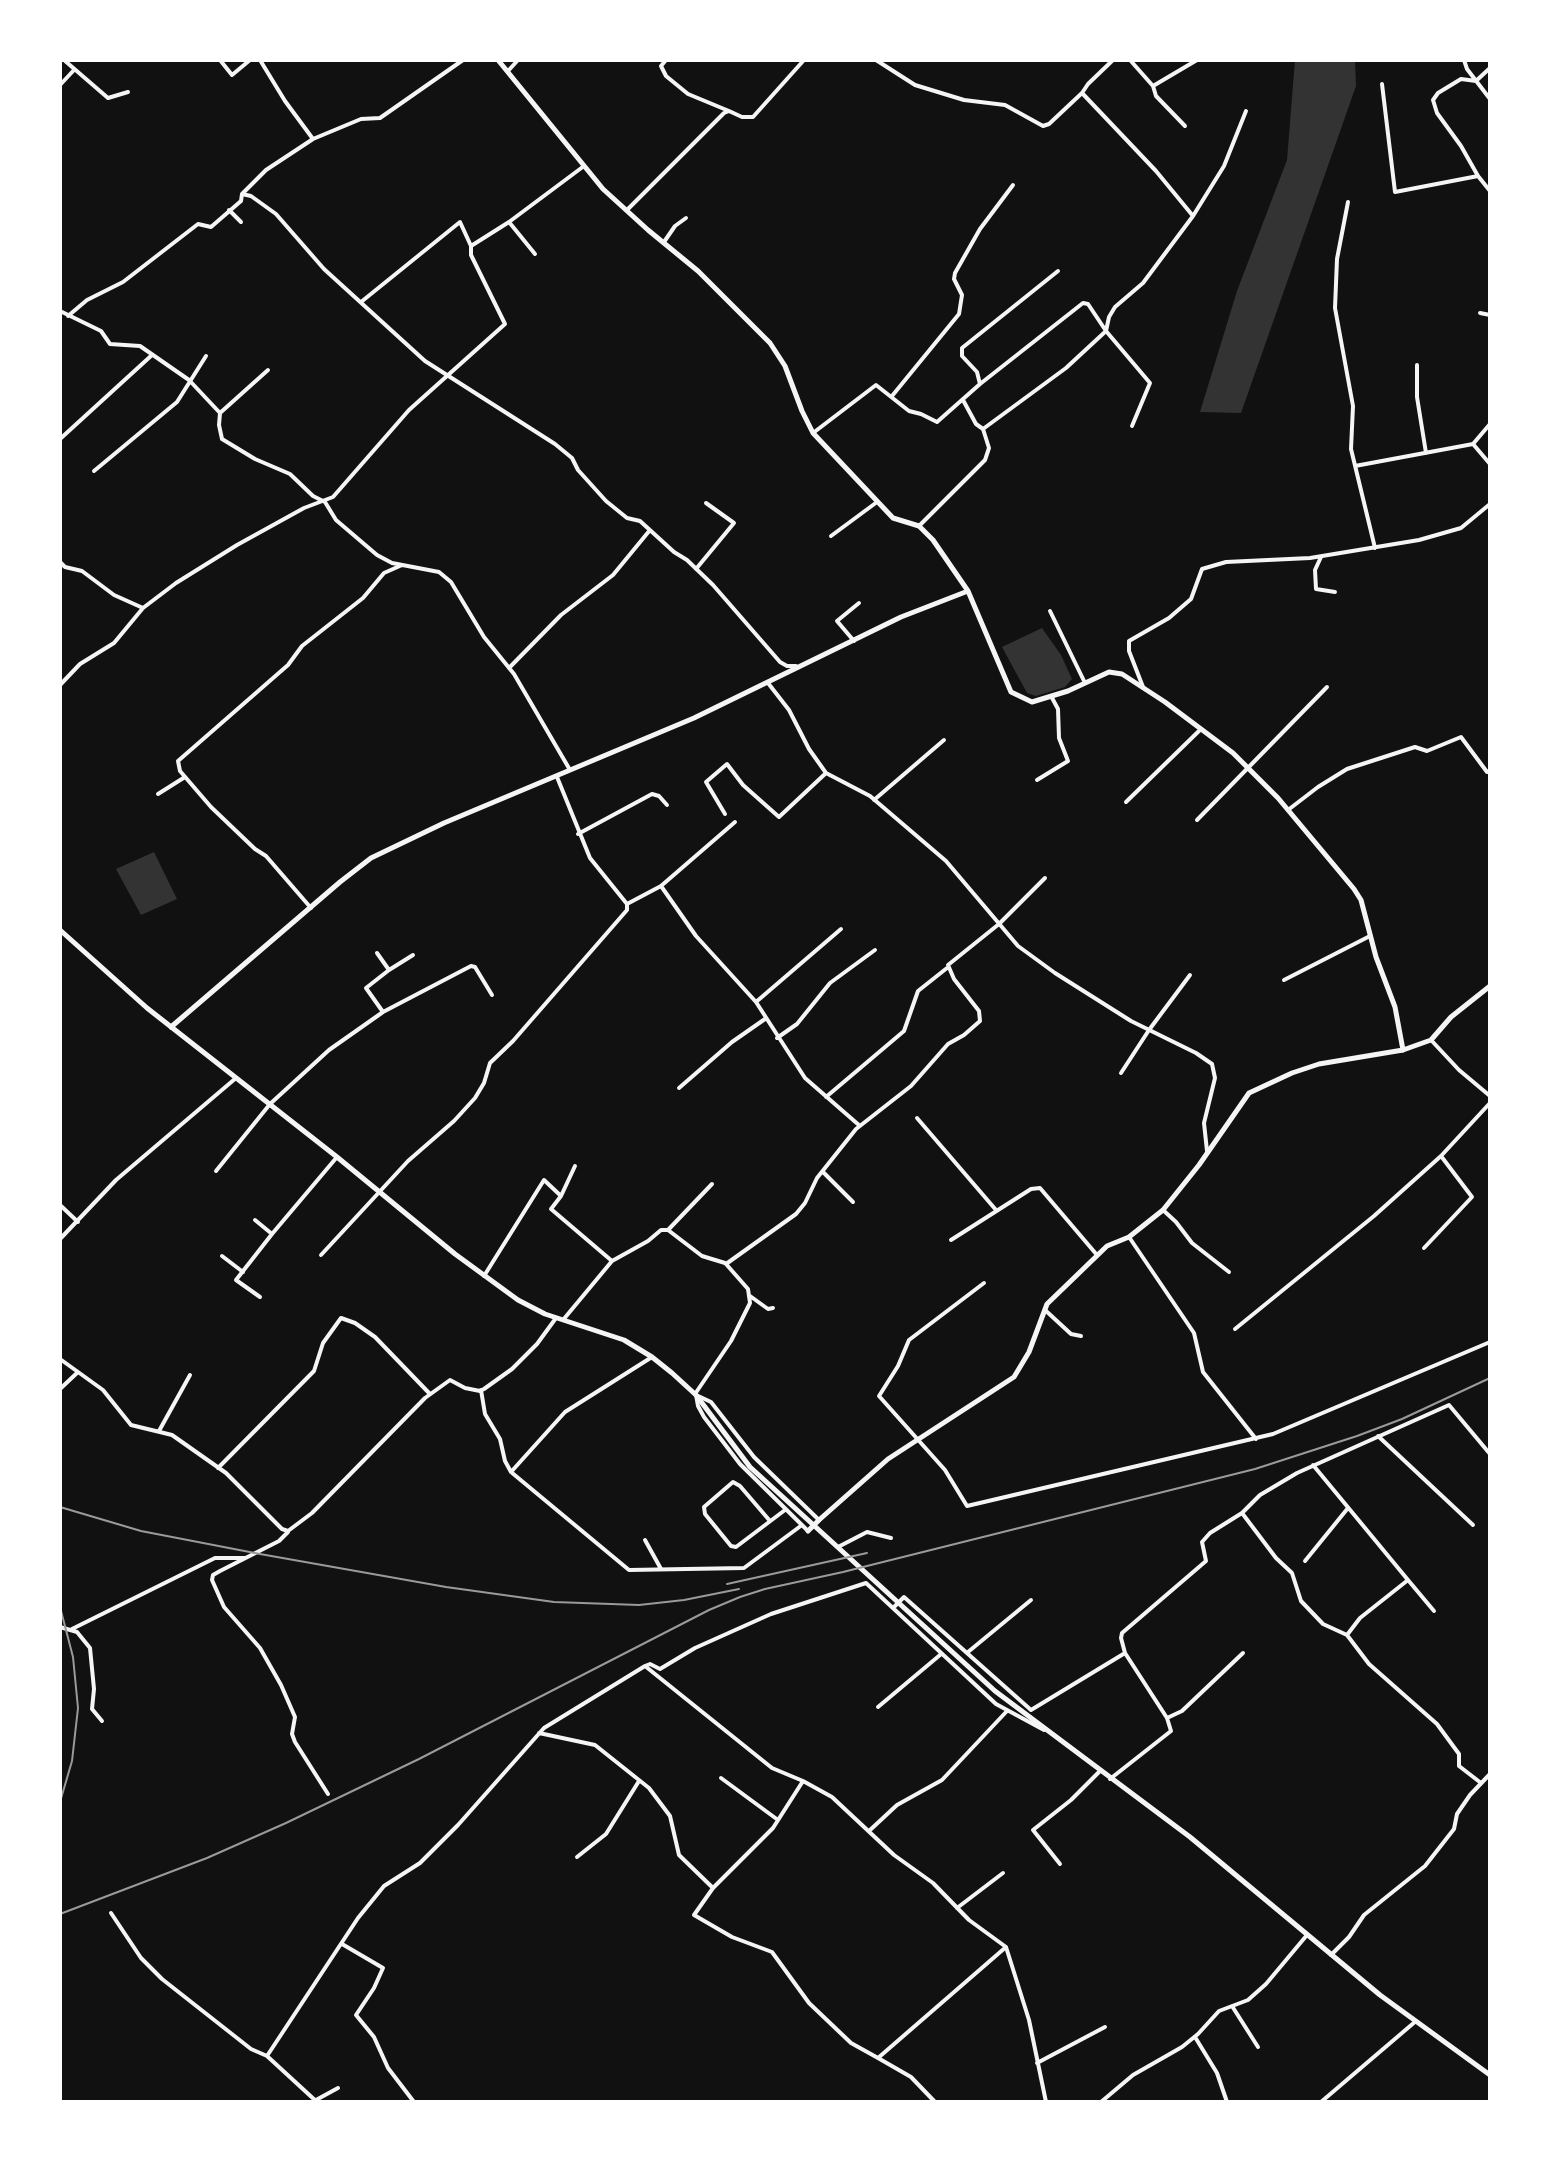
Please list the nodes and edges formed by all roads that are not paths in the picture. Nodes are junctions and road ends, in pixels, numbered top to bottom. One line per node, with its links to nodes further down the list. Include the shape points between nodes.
1 (64, 60): 16 (street)
2 (220, 60): 3 (street, via 232,75)
3 (250, 60)
4 (260, 60): 28 (street)
5 (463, 60): 28 (street, via 380,118 361,119)
6 (498, 60): 17 (main road)
7 (518, 60): 17 (street)
8 (666, 60): 25 (street, via 661,66 666,76 688,94)
9 (804, 60): 25 (street, via 753,117)
10 (876, 60): 23 (street, via 915,85 964,100 1005,105 1043,126)
11 (1113, 60): 23 (street)
12 (1130, 60): 21 (street)
13 (1197, 60): 21 (street)
14 (1464, 60): 18 (street)
15 (1490, 68): 18 (street)
16 (74, 70): 20 (street); 22 (street, via 108,98)
17 (506, 73): 29 (main road)
18 (1476, 81): 24 (street); 30 (street, via 1461,79 1433,100)
19 (1382, 84): 30 (street, via 1395,192)
20 (60, 85)
21 (1153, 86): 27 (street)
22 (128, 92)
23 (1082, 93): 37 (street)
24 (1490, 99)
25 (729, 111): 36 (street)
26 (1246, 111): 37 (street, via 1224,166)
27 (1185, 126)
28 (313, 139): 33 (street, via 266,170)
29 (585, 165): 36 (main road); 40 (street)
30 (1478, 176): 32 (street)
31 (1013, 185): 58 (street, via 955,273 962,295 959,314)
32 (1490, 191)
33 (242, 194): 35 (street); 45 (street, via 276,214)
34 (1348, 202): 69 (street, via 1335,308 1353,406)
35 (229, 210): 39 (street); 49 (street, via 211,227 198,224 123,282)
36 (626, 211): 41 (main road)
37 (1193, 216): 50 (street, via 1143,283 1115,307)
38 (686, 218): 41 (street)
39 (241, 222)
40 (509, 222): 42 (street); 43 (street)
41 (664, 242): 64 (main road, via 770,343)
42 (471, 246): 45 (street, via 460,222); 55 (street, via 505,324)
43 (535, 254)
44 (1058, 271): 57 (street, via 962,348)
45 (361, 302): 55 (street)
46 (60, 311): 49 (street)
47 (1480, 313): 48 (street)
48 (1490, 315)
49 (67, 316): 51 (street, via 101,331 110,344 140,346)
50 (1106, 331): 57 (street, via 1083,303); 62 (street, via 1150,383); 63 (street, via 1066,368)
51 (152, 355): 56 (street); 65 (street)
52 (206, 356): 56 (street)
53 (1417, 365): 67 (street)
54 (268, 370): 60 (street)
55 (446, 376): 71 (street); 76 (street, via 555,444 606,501)
56 (189, 380): 60 (street); 70 (street, via 177,402)
57 (980, 384): 59 (street)
58 (892, 396): 59 (street, via 909,411 937,422); 64 (street, via 876,385)
59 (963, 400): 63 (street)
60 (220, 413): 71 (street, via 222,439 290,474)
61 (1490, 424): 66 (street)
62 (1132, 426)
63 (983, 429): 75 (street, via 989,448 985,460)
64 (813, 433): 72 (main road)
65 (60, 439)
66 (1473, 444): 67 (street); 68 (street)
67 (1426, 453): 69 (street)
68 (1490, 464)
69 (1355, 466): 78 (street)
70 (94, 471)
71 (325, 502): 81 (street, via 360,542); 86 (street, via 237,545)
72 (877, 502): 75 (main road, via 893,518); 77 (street)
73 (706, 503): 82 (street, via 734,523)
74 (1490, 504): 78 (street, via 1461,528)
75 (919, 526): 83 (main road)
76 (650, 530): 82 (street); 90 (street, via 613,575 561,615)
77 (831, 536)
78 (1375, 548): 79 (street)
79 (1321, 557): 84 (street, via 1316,589); 95 (street, via 1226,562 1202,569 1191,599 1129,641)
80 (60, 562): 86 (street)
81 (402, 565): 90 (street, via 439,572 451,582); 103 (street, via 384,573 363,598 180,757 177,766)
82 (696, 569): 89 (street, via 780,662)
83 (968, 591): 88 (main road); 96 (main road, via 1011,692 1032,702)
84 (1335, 592)
85 (859, 603): 88 (street, via 837,621)
86 (143, 608): 93 (street, via 114,643 80,664)
87 (1050, 611): 92 (street)
88 (854, 641): 89 (main road)
89 (803, 666): 91 (main road)
90 (509, 668): 100 (street)
91 (768, 683): 100 (main road); 102 (street)
92 (1085, 683): 95 (main road, via 1109,672); 96 (main road)
93 (60, 685)
94 (1327, 687): 99 (street)
95 (1144, 689): 97 (main road)
96 (1051, 696): 105 (street, via 1068,761)
97 (1201, 729): 99 (main road); 108 (street)
98 (944, 740): 107 (street)
99 (1247, 767): 110 (main road); 112 (street)
100 (571, 771): 104 (main road)
101 (1490, 771): 110 (street, via 1461,737 1427,751 1415,747 1347,769)
102 (826, 773): 107 (street); 111 (street, via 779,817 727,764 706,782)
103 (185, 777): 106 (street); 118 (street)
104 (557, 777): 114 (street); 118 (main road, via 371,858)
105 (1037, 780)
106 (158, 794)
107 (874, 800): 119 (street, via 946,861)
108 (1126, 802)
109 (667, 805): 114 (street, via 652,794)
110 (1288, 810): 122 (main road, via 1354,889)
111 (725, 814)
112 (1197, 820)
113 (735, 822): 116 (street)
114 (578, 834): 117 (street)
115 (1045, 878): 119 (street)
116 (661, 886): 117 (street); 132 (street, via 696,936)
117 (627, 904): 156 (street, via 490,1063 475,1098)
118 (311, 908): 135 (main road)
119 (999, 924): 126 (street); 136 (street, via 1018,946 1055,973)
120 (841, 929): 132 (street)
121 (60, 930): 135 (main road)
122 (1370, 936): 129 (street); 139 (main road, via 1395,1007)
123 (875, 950): 137 (street, via 830,983 797,1024)
124 (377, 953): 127 (street)
125 (413, 955): 127 (street)
126 (947, 968): 144 (street, via 918,991 904,1031); 148 (street, via 979,1011 980,1021)
127 (389, 970): 133 (street, via 366,988)
128 (1190, 975): 136 (street)
129 (1284, 980)
130 (1490, 986): 138 (main road)
131 (492, 995): 133 (street, via 471,966)
132 (756, 1002): 134 (street)
133 (383, 1012): 146 (street, via 329,1050)
134 (765, 1019): 137 (street); 142 (street)
135 (171, 1027): 141 (main road)
136 (1149, 1030): 140 (street); 149 (street, via 1212,1064 1215,1078 1204,1123)
137 (777, 1038): 144 (street, via 805,1078)
138 (1431, 1040): 139 (main road); 143 (street)
139 (1403, 1050): 149 (main road, via 1319,1064 1249,1093)
140 (1121, 1073)
141 (236, 1078): 146 (main road); 163 (street, via 116,1180)
142 (679, 1088)
143 (1490, 1096)
144 (826, 1097): 148 (street)
145 (1490, 1103): 150 (street)
146 (270, 1104): 151 (main road); 153 (street)
147 (917, 1118): 160 (street)
148 (860, 1126): 154 (street)
149 (1207, 1151): 161 (main road)
150 (1441, 1156): 169 (street, via 1472,1197); 185 (street)
151 (337, 1157): 156 (main road); 165 (street)
152 (575, 1166): 157 (street)
153 (216, 1171)
154 (823, 1172): 158 (street); 174 (street, via 796,1214)
155 (712, 1184): 164 (street)
156 (381, 1193): 170 (street); 177 (main road)
157 (561, 1196): 173 (street, via 551,1209); 177 (street, via 544,1180)
158 (853, 1202)
159 (60, 1205): 163 (street)
160 (996, 1210): 168 (street); 171 (street, via 1040,1188)
161 (1163, 1210): 166 (main road); 176 (street, via 1192,1243)
162 (255, 1220): 165 (street)
163 (78, 1222): 167 (street)
164 (668, 1230): 173 (street); 174 (street, via 702,1256)
165 (272, 1234): 175 (street)
166 (1129, 1237): 171 (main road); 198 (street, via 1194,1333 1203,1372)
167 (60, 1239)
168 (951, 1240)
169 (1424, 1248)
170 (321, 1255)
171 (1097, 1255): 182 (main road)
172 (222, 1256): 175 (street)
173 (612, 1261): 184 (street)
174 (726, 1264): 179 (street)
175 (243, 1272): 180 (street, via 236,1280)
176 (1229, 1272)
177 (484, 1276): 183 (main road)
178 (984, 1283): 199 (street, via 909,1340 879,1396)
179 (750, 1296): 181 (street); 195 (street, via 731,1341)
180 (260, 1297)
181 (773, 1308)
182 (1045, 1310): 186 (street, via 1071,1334); 199 (main road, via 1014,1377)
183 (556, 1318): 184 (main road); 193 (street, via 512,1369)
184 (563, 1320): 188 (main road, via 624,1340)
185 (1235, 1329)
186 (1081, 1336)
187 (1490, 1342): 198 (street)
188 (652, 1357): 195 (main road); 203 (street, via 565,1412)
189 (60, 1359): 190 (street)
190 (78, 1372): 192 (street); 196 (street, via 103,1390 131,1425)
191 (190, 1375): 196 (street)
192 (60, 1389)
193 (481, 1390): 194 (street, via 450,1380); 203 (street, via 485,1414)
194 (430, 1394): 202 (street, via 375,1337 341,1318 323,1343 314,1371); 211 (street)
195 (696, 1395): 205 (street, via 721,1439); 207 (street, via 711,1402 754,1457); 215 (main road, via 750,1467)
196 (159, 1431): 202 (street)
197 (1378, 1436): 200 (street, via 1449,1405); 201 (street); 210 (street)
198 (1256, 1439): 199 (street, via 967,1506)
199 (919, 1440): 207 (main road, via 888,1459)
200 (1490, 1454)
201 (1313, 1465): 204 (street); 206 (street, via 1260,1495)
202 (218, 1468): 211 (street)
203 (511, 1472): 218 (street, via 629,1570)
204 (1348, 1508): 217 (street); 219 (street)
205 (785, 1510): 208 (street); 209 (street)
206 (1242, 1513): 225 (street, via 1292,1573 1301,1601 1323,1624); 227 (street, via 1202,1542 1206,1561 1122,1633)
207 (819, 1520): 212 (main road)
208 (770, 1521): 208 (street, via 731,1546 704,1507 733,1482)
209 (802, 1525): 212 (street); 218 (street, via 744,1568)
210 (1473, 1525)
211 (288, 1531): 216 (street)
212 (808, 1531)
213 (891, 1538): 215 (street, via 867,1532)
214 (645, 1540): 218 (street)
215 (838, 1548): 235 (main road)
216 (246, 1558): 224 (street, via 215,1558); 244 (street, via 212,1580 224,1607 260,1648 281,1685 295,1717 295,1742)
217 (1305, 1561)
218 (661, 1569)
219 (1408, 1580): 222 (street); 225 (street)
220 (1031, 1600): 226 (street)
221 (893, 1608): 226 (street, via 904,1597); 229 (street); 230 (street, via 866,1583 771,1614 660,1669)
222 (1434, 1611)
223 (60, 1627): 224 (street)
224 (72, 1629): 234 (street, via 90,1648 92,1709)
225 (1347, 1635): 243 (street, via 1369,1664 1437,1724 1459,1754 1459,1766)
226 (968, 1652): 227 (street, via 1031,1710)
227 (1125, 1653): 233 (street)
228 (1243, 1653): 233 (street, via 1182,1711)
229 (941, 1654): 231 (street); 232 (street)
230 (645, 1666): 236 (street); 242 (street, via 772,1768)
231 (878, 1707)
232 (1007, 1711): 235 (street); 246 (street, via 942,1780 897,1805)
233 (1167, 1718): 240 (street, via 1171,1731)
234 (102, 1721)
235 (1045, 1730): 237 (main road)
236 (539, 1733): 241 (street, via 595,1745); 254 (street, via 420,1863 384,1886)
237 (1100, 1771): 240 (main road); 248 (street, via 1033,1830)
238 (1490, 1774): 243 (street)
239 (721, 1778): 245 (street)
240 (1110, 1779): 253 (main road, via 1190,1837)
241 (639, 1781): 247 (street, via 606,1834); 250 (street, via 670,1816 679,1855)
242 (803, 1781): 245 (street); 246 (street, via 832,1797)
243 (1481, 1783): 256 (street, via 1425,1866 1364,1915)
244 (328, 1794)
245 (778, 1820): 250 (street)
246 (869, 1831): 251 (street)
247 (577, 1857)
248 (1060, 1864)
249 (1003, 1873): 251 (street)
250 (713, 1888): 263 (street, via 694,1915 772,1952 809,2003 851,2043)
251 (957, 1908): 255 (street)
252 (111, 1913): 262 (street, via 162,1979)
253 (1307, 1935): 256 (main road); 257 (street, via 1266,1984)
254 (342, 1944): 262 (street); 269 (street, via 383,1968 356,2015)
255 (1006, 1947): 263 (street); 264 (street)
256 (1331, 1955): 258 (main road)
257 (1232, 2006): 260 (street, via 1219,2011); 261 (street)
258 (1416, 2021): 265 (main road); 267 (street)
259 (1105, 2027): 264 (street)
260 (1195, 2037): 272 (street, via 1133,2075); 273 (street)
261 (1258, 2047)
262 (267, 2056): 268 (street)
263 (878, 2058): 270 (street, via 911,2077)
264 (1037, 2063): 271 (street)
265 (1490, 2075)
266 (338, 2088): 268 (street)
267 (1329, 2100): 274 (street)
268 (316, 2101)
269 (414, 2102)
270 (935, 2102)
271 (1046, 2102)
272 (1101, 2102)
273 (1227, 2102)
274 (1321, 2102)

